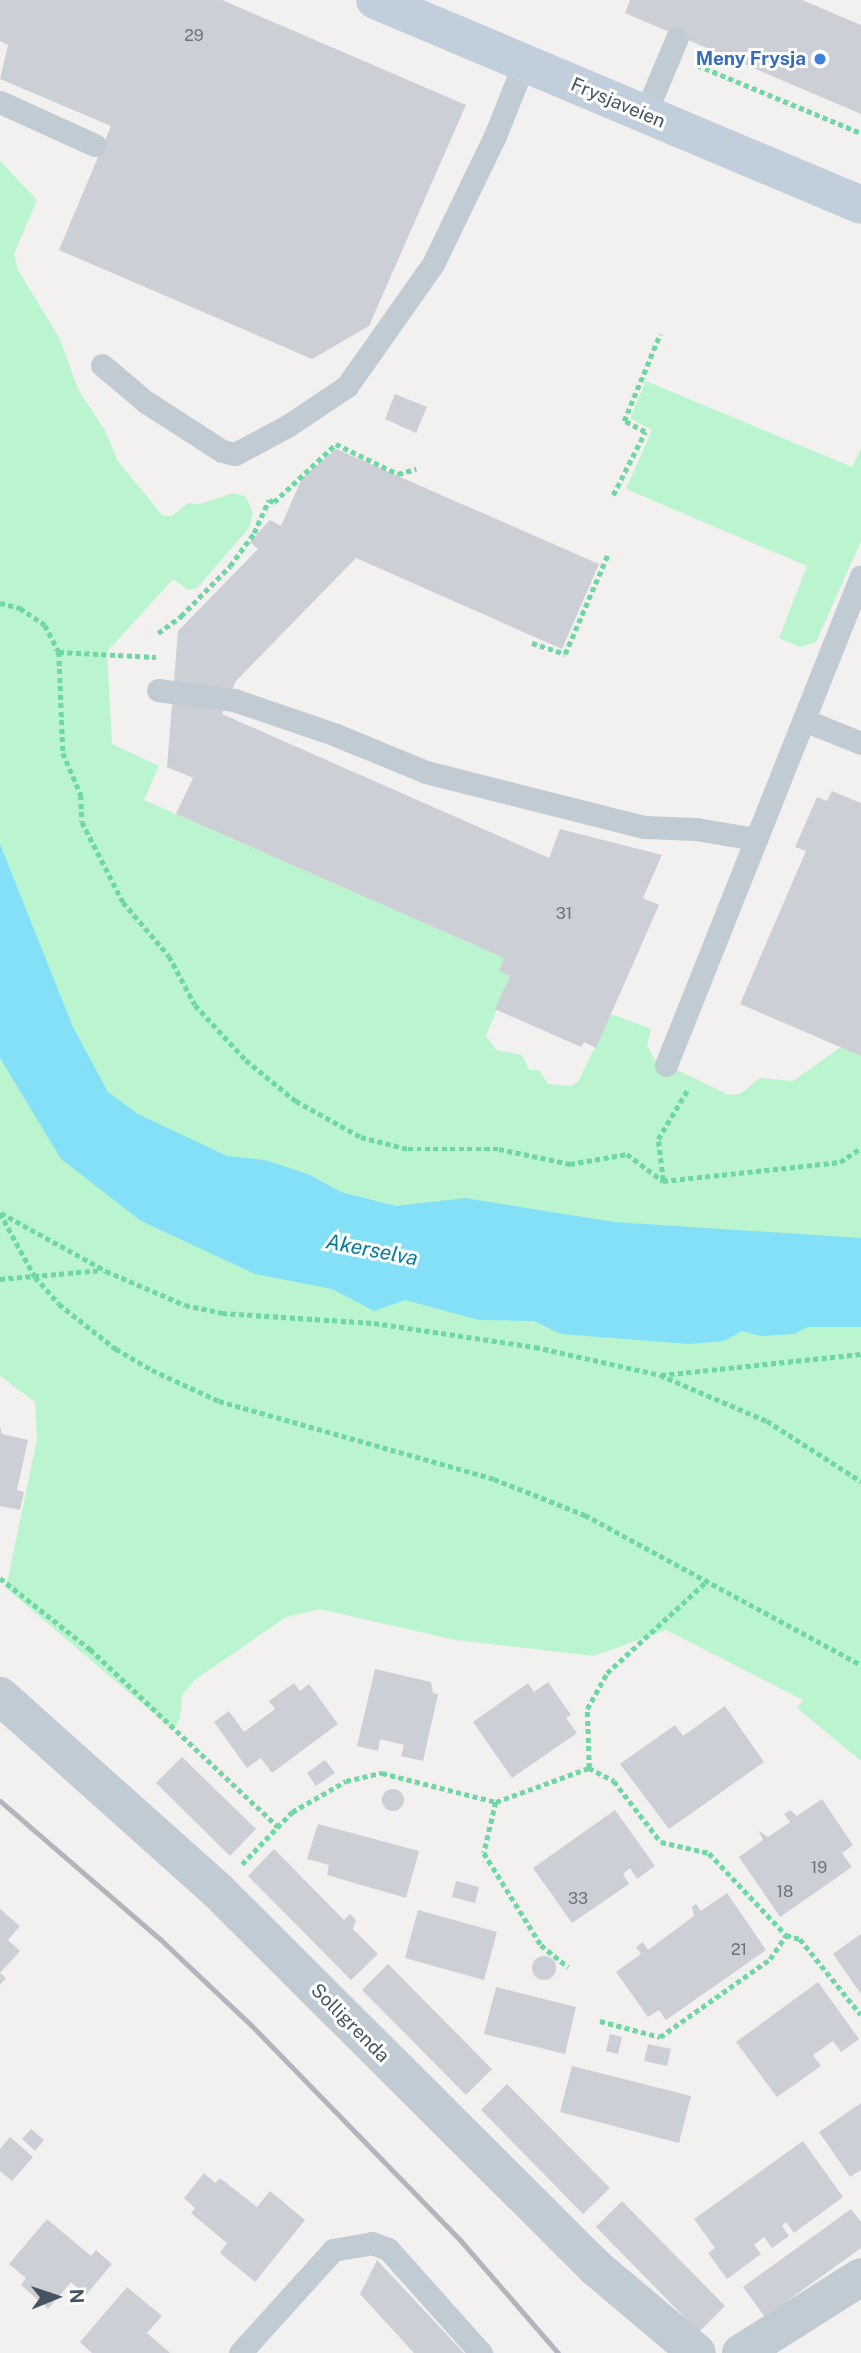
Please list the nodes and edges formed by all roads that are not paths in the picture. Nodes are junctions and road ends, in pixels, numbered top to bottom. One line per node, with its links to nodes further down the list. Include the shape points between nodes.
1 (375, 0): 3 (street, Frysjaveien)
2 (674, 46): 5 (lane)
3 (524, 63): 5 (street, Frysjaveien); 8 (lane, via 495,136 433,264 346,386 235,454 222,452 146,402)
4 (0, 102): 6 (lane)
5 (645, 114): 7 (street, Frysjaveien)
6 (95, 145)
7 (861, 205)
8 (103, 365)
9 (861, 576): 11 (lane)
10 (158, 690): 13 (lane, via 234,701 336,735 425,772 645,827)
11 (804, 719): 12 (lane); 13 (lane)
12 (861, 743)
13 (756, 839): 14 (lane)
14 (666, 1065)
15 (0, 1696): 19 (street, Solligrenda, via 217,1890 595,2267)
16 (861, 2277): 20 (street)
17 (240, 2353): 18 (lane, via 333,2250 372,2243 388,2249)
18 (481, 2353)
19 (697, 2353)
20 (741, 2353)

